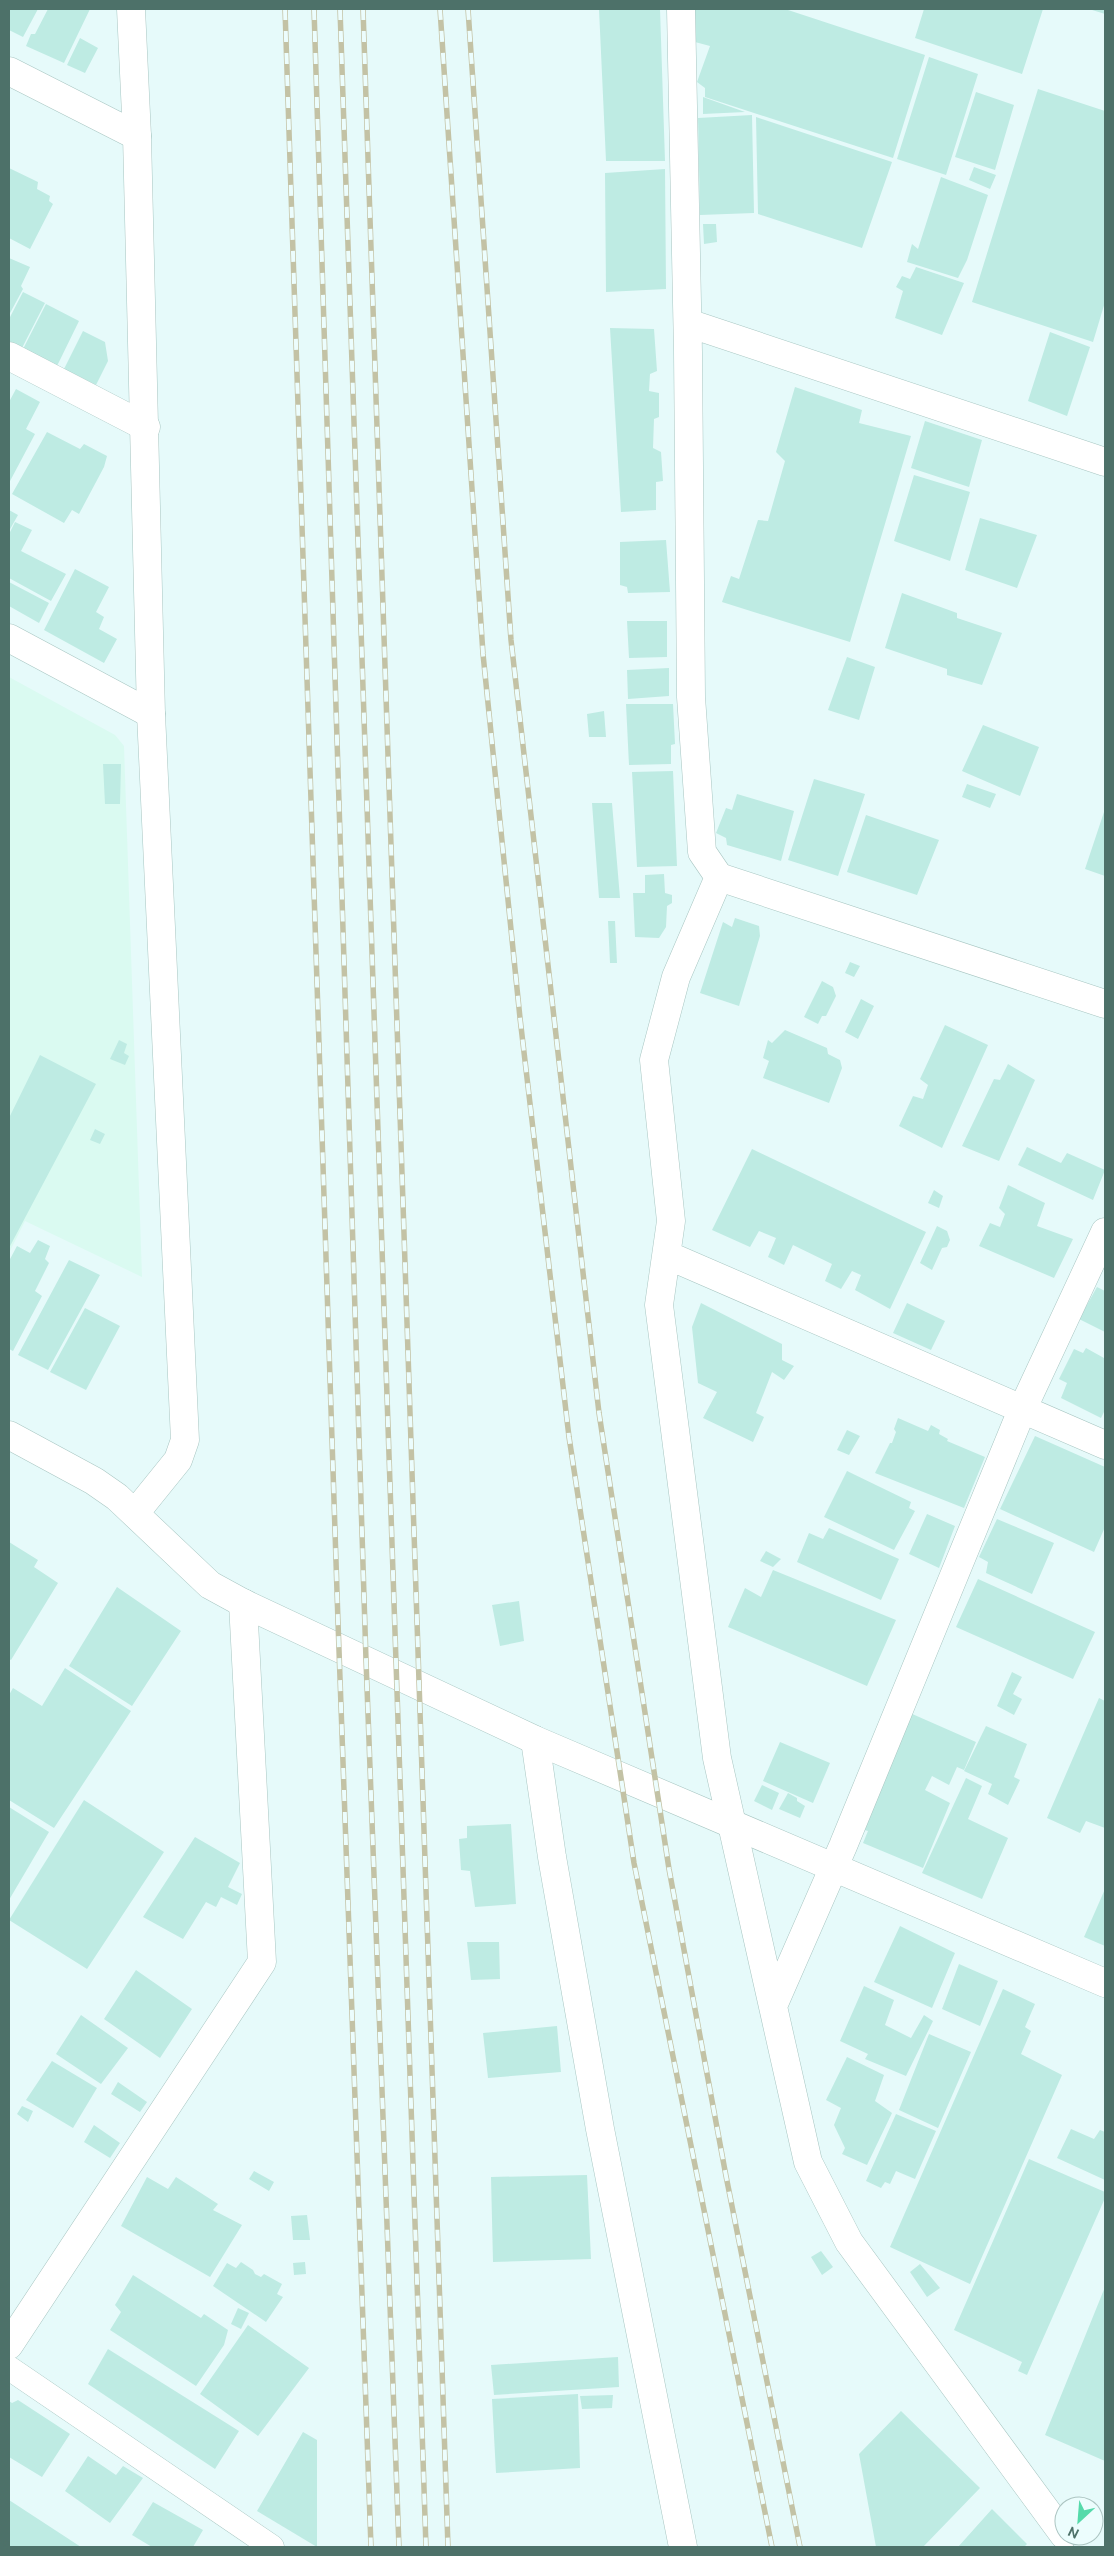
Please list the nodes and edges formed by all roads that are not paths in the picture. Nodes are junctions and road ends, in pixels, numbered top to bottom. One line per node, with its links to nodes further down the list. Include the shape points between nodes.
1 (131, 9): 4 (street)
2 (681, 9): 5 (street)
3 (9, 71): 4 (street)
4 (137, 136): 7 (street)
5 (688, 323): 8 (street); 11 (street, via 691,698 702,852)
6 (9, 356): 7 (street)
7 (146, 427): 10 (street)
8 (1105, 462)
9 (9, 638): 10 (street)
10 (151, 714): 18 (street, via 185,1440 178,1460)
11 (719, 877): 12 (street); 14 (street, via 676,977 654,1060 671,1221)
12 (1105, 1004)
13 (1105, 1232): 15 (street)
14 (667, 1255): 15 (street); 21 (street, via 659,1305 717,1758)
15 (1022, 1410): 17 (street); 22 (street)
16 (9, 1435): 18 (street, via 94,1481)
17 (1105, 1446)
18 (136, 1512): 19 (street, via 210,1585)
19 (244, 1603): 20 (street); 25 (street, via 262,1962)
20 (535, 1740): 21 (street); 29 (street, via 552,1857 600,2129)
21 (733, 1824): 22 (street); 24 (street)
22 (834, 1866): 23 (street); 24 (street)
23 (1105, 1983)
24 (773, 2006): 27 (street, via 808,2162 826,2202 849,2242)
25 (9, 2345)
26 (9, 2368): 28 (lane)
27 (1054, 2522)
28 (272, 2547)
29 (683, 2547)

